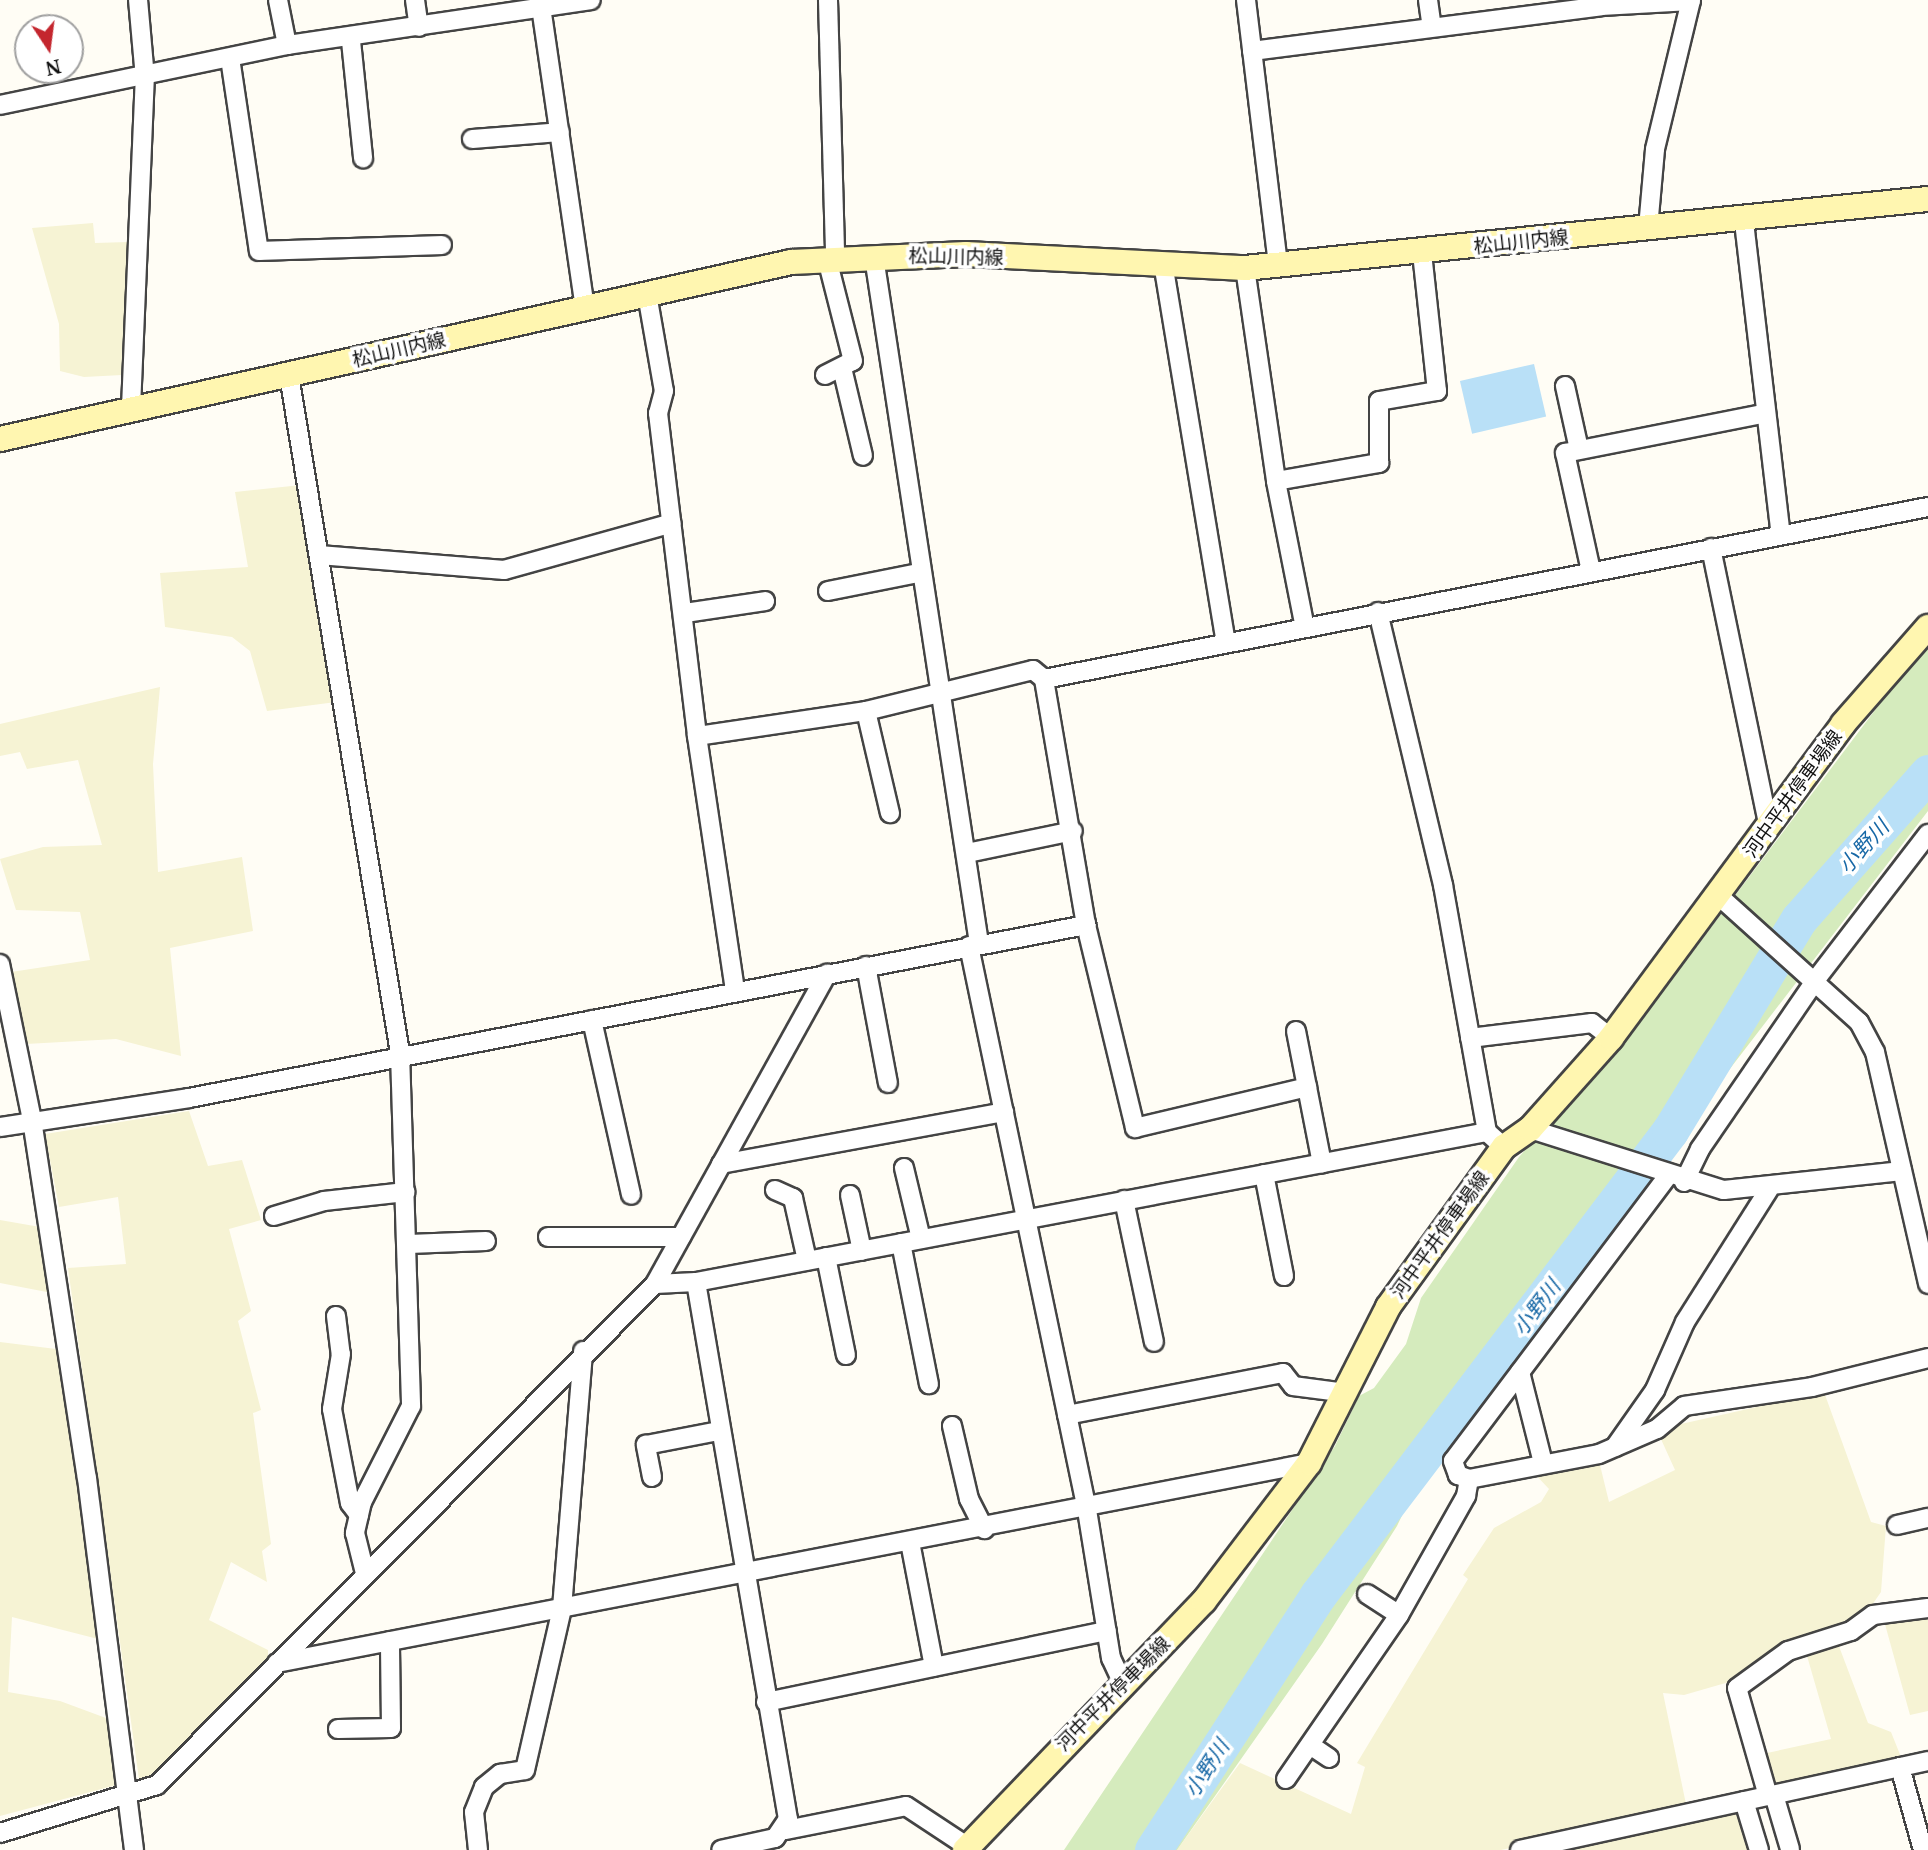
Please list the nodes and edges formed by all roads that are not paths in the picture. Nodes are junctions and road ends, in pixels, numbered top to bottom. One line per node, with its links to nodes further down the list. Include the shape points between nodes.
1 (138, 0): 17 (street)
2 (278, 0): 14 (street)
3 (415, 0): 11 (street)
4 (591, 0): 10 (street)
5 (828, 0): 28 (street)
6 (1246, 0): 15 (street)
7 (1428, 0): 12 (street)
8 (1691, 1): 9 (street); 24 (street, via 1655,149)
9 (1601, 3): 12 (street)
10 (541, 5): 11 (street); 19 (street)
11 (419, 27): 13 (street)
12 (1432, 27): 15 (street)
13 (351, 41): 14 (street); 21 (street)
14 (287, 45): 16 (street)
15 (1252, 51): 29 (street)
16 (230, 58): 17 (street); 25 (street, via 259,251)
17 (145, 78): 18 (street); 36 (street)
18 (0, 105)
19 (560, 132): 20 (street); 33 (street)
20 (472, 139)
21 (363, 158)
22 (1928, 199): 23 (main road, 松山川内線)
23 (1744, 222): 24 (main road, 松山川内線); 37 (street)
24 (1648, 228): 26 (main road, 松山川内線)
25 (442, 245)
26 (1422, 253): 29 (main road, 松山川内線); 41 (street, via 1437,391 1379,401 1379,463)
27 (874, 257): 28 (main road, 松山川内線); 31 (main road, 松山川内線, via 966,254); 48 (street)
28 (831, 258): 32 (main road, 松山川内線, via 735,272); 40 (street, via 853,361 834,373)
29 (1278, 266): 30 (main road, 松山川内線)
30 (1245, 268): 31 (main road, 松山川内線); 41 (street)
31 (1164, 269): 55 (street)
32 (647, 294): 33 (main road, 松山川内線); 43 (street, via 664,391 658,413)
33 (585, 308): 34 (main road, 松山川内線)
34 (289, 375): 36 (main road, 松山川内線); 46 (street)
35 (1565, 386): 39 (street)
36 (131, 408): 38 (main road, 松山川内線)
37 (1762, 414): 39 (street); 44 (street)
38 (0, 439)
39 (1579, 449): 47 (street, via 1565,453)
40 (863, 456)
41 (1276, 481): 54 (street)
42 (1928, 507): 44 (street)
43 (672, 523): 46 (street, via 504,570); 52 (street)
44 (1781, 535): 45 (street)
45 (1711, 548): 47 (street); 61 (street)
46 (319, 555): 77 (street)
47 (1591, 571): 51 (street)
48 (918, 573): 49 (street); 57 (street)
49 (828, 592)
50 (765, 601): 52 (street)
51 (1378, 612): 54 (street); 75 (street, via 1443,885)
52 (685, 613): 59 (street)
53 (1928, 627): 61 (main road, 河中平井停車場線, via 1843,724)
54 (1305, 628): 55 (street)
55 (1226, 642): 56 (street)
56 (1044, 679): 57 (street, via 1034,670); 62 (street)
57 (938, 688): 58 (street); 64 (street)
58 (866, 711): 59 (street); 60 (street)
59 (697, 736): 72 (street)
60 (890, 813)
61 (1769, 828): 65 (main road, 河中平井停車場線)
62 (1073, 831): 64 (street); 66 (street)
63 (1928, 834): 71 (street)
64 (967, 853): 67 (street)
65 (1726, 902): 71 (street); 76 (main road, 河中平井停車場線)
66 (1086, 925): 67 (street); 79 (street, via 1135,1128)
67 (974, 945): 69 (street); 80 (street)
68 (0, 964): 81 (street)
69 (866, 966): 70 (street); 78 (street)
70 (827, 974): 72 (street); 86 (street)
71 (1814, 975): 88 (street, via 1859,1022 1875,1052); 90 (street, via 1700,1149)
72 (735, 989): 73 (street)
73 (592, 1020): 77 (street); 94 (street)
74 (1296, 1031): 79 (street)
75 (1470, 1038): 76 (street, via 1592,1023); 84 (street)
76 (1611, 1038): 83 (main road, 河中平井停車場線)
77 (400, 1053): 81 (street, via 189,1098); 93 (street)
78 (888, 1083)
79 (1307, 1087): 85 (street)
80 (1004, 1112): 86 (street); 98 (street)
81 (32, 1120): 82 (street); 152 (street)
82 (0, 1127)
83 (1533, 1130): 84 (main road, 河中平井停車場線); 90 (street)
84 (1496, 1139): 85 (street); 119 (main road, 河中平井停車場線, via 1388,1307)
85 (1322, 1163): 89 (street)
86 (721, 1164): 100 (street)
87 (904, 1168): 101 (street)
88 (1902, 1171): 91 (street); 111 (street)
89 (1264, 1174): 96 (street); 108 (street)
90 (1671, 1177): 91 (street); 117 (street)
91 (1769, 1189): 123 (street, via 1685,1322 1655,1390)
92 (775, 1190): 107 (street, via 793,1198)
93 (406, 1192): 97 (street, via 324,1201); 104 (street)
94 (631, 1195)
95 (850, 1195): 105 (street)
96 (1124, 1200): 98 (street); 113 (street)
97 (274, 1216)
98 (1025, 1218): 101 (street); 120 (street)
99 (548, 1237): 100 (street)
100 (681, 1237): 110 (street)
101 (921, 1239): 103 (street)
102 (486, 1241): 104 (street)
103 (901, 1243): 105 (street); 118 (street)
104 (409, 1244): 129 (street, via 411,1406)
105 (862, 1251): 106 (street)
106 (826, 1257): 107 (street); 115 (street)
107 (807, 1260): 109 (street)
108 (1284, 1276)
109 (696, 1282): 110 (street); 122 (street)
110 (655, 1284): 114 (street)
111 (1928, 1284)
112 (336, 1316): 129 (street, via 341,1354 332,1409 350,1503)
113 (1154, 1342)
114 (583, 1351): 135 (street); 137 (street)
115 (846, 1355)
116 (1928, 1357): 123 (street, via 1812,1387 1684,1406 1657,1429)
117 (1520, 1372): 125 (street); 127 (street, via 1453,1461 1458,1475)
118 (929, 1384)
119 (1346, 1393): 120 (street, via 1293,1386 1283,1373); 124 (main road, 河中平井停車場線)
120 (1067, 1415): 128 (street)
121 (952, 1426): 132 (street, via 970,1499)
122 (719, 1431): 126 (street, via 646,1445); 134 (street)
123 (1615, 1447): 125 (street)
124 (1308, 1463): 128 (street); 144 (main road, 河中平井停車場線, via 1204,1601)
125 (1543, 1463): 127 (street)
126 (652, 1477)
127 (1469, 1479): 139 (street, via 1466,1496)
128 (1087, 1510): 132 (street); 140 (street)
129 (359, 1515): 135 (street, via 355,1533)
130 (1928, 1518): 131 (street)
131 (1897, 1525)
132 (984, 1528): 133 (street)
133 (910, 1542): 134 (street); 143 (street)
134 (741, 1572): 137 (street); 145 (street)
135 (365, 1573): 142 (street)
136 (1367, 1594): 139 (street)
137 (562, 1608): 141 (street); 160 (street, via 525,1770 500,1774 484,1787 474,1812)
138 (1928, 1608): 153 (street, via 1873,1615 1851,1631 1788,1651 1737,1688)
139 (1399, 1615): 147 (street)
140 (1107, 1631): 143 (street); 144 (street)
141 (390, 1642): 142 (street); 146 (street, via 391,1728)
142 (277, 1663): 152 (street, via 157,1786)
143 (934, 1667): 145 (street)
144 (1123, 1684): 157 (main road, 河中平井停車場線)
145 (766, 1702): 155 (street)
146 (338, 1729)
147 (1310, 1745): 148 (street); 151 (street)
148 (1329, 1758)
149 (1928, 1761): 150 (street)
150 (1900, 1767): 153 (street); 164 (street)
151 (1286, 1779)
152 (130, 1792): 156 (street); 159 (street)
153 (1771, 1795): 154 (street); 158 (street)
154 (1744, 1801): 162 (street); 163 (street)
155 (786, 1830): 157 (street, via 906,1806); 161 (street, via 775,1838)
156 (0, 1833)
157 (967, 1848)
158 (1790, 1849)
159 (134, 1850)
160 (478, 1850)
161 (721, 1850)
162 (1520, 1850)
163 (1759, 1850)
164 (1923, 1850)

